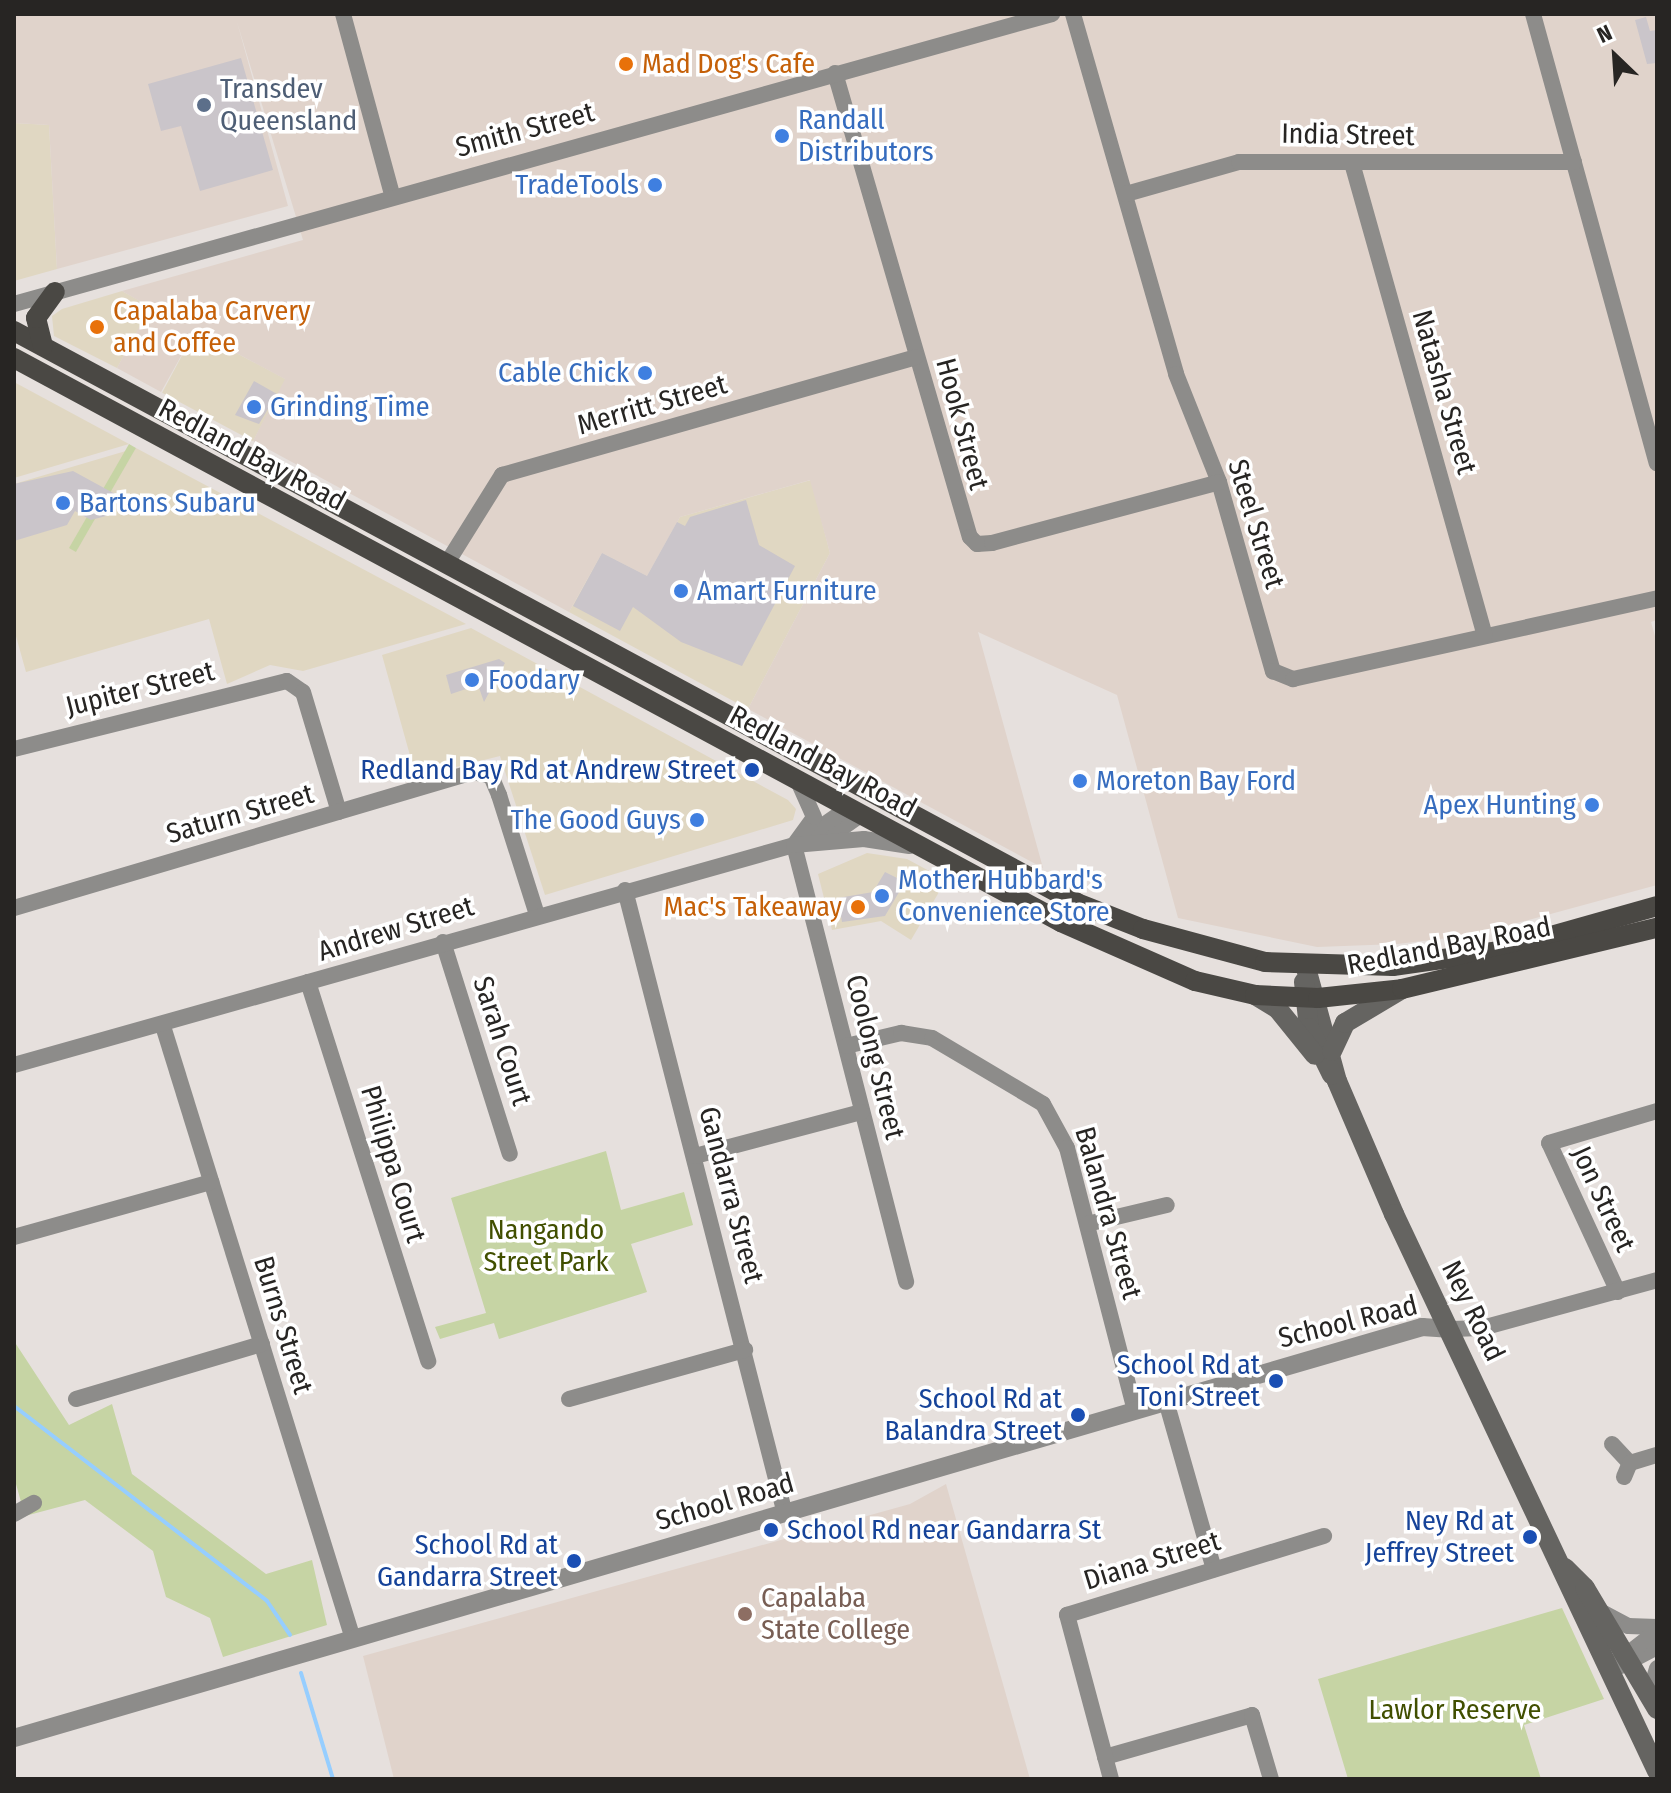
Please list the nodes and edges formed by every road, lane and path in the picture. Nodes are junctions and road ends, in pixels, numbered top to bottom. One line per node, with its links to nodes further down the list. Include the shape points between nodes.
1 (343, 14): 8 (street)
2 (1052, 14): 5 (street, Smith Street)
3 (1073, 14): 9 (street, Steel Street)
4 (1533, 14): 6 (street)
5 (835, 73): 8 (street, Smith Street); 14 (street, Hook Street)
6 (1574, 162): 7 (street, India Street); 16 (street)
7 (1352, 163): 9 (street, India Street, via 1239,162); 20 (street, Natasha Street)
8 (392, 194): 10 (street, Smith Street)
9 (1126, 194): 17 (street, Steel Street, via 1176,374)
10 (55, 292): 11 (street, Smith Street); 13 (main road, via 36,318)
11 (14, 304)
12 (14, 331): 13 (main road, Redland Bay Road)
13 (43, 346): 18 (main road, Redland Bay Road)
14 (916, 357): 17 (street, Hook Street, via 962,524 977,544); 18 (street, Merritt Street, via 502,475)
15 (14, 358): 22 (main road, Redland Bay Road)
16 (1657, 463)
17 (1219, 482): 20 (street, Steel Street, via 1267,656 1281,678)
18 (447, 563): 23 (main road, Redland Bay Road)
19 (1657, 598): 20 (street, Steel Street)
20 (1485, 635)
21 (14, 749): 25 (street, Jupiter Street, via 279,682 303,692)
22 (798, 781): 24 (main road, Redland Bay Road); 27 (street, via 814,817)
23 (868, 790): 24 (main road); 35 (main road, Redland Bay Road, via 1077,903 1213,952)
24 (855, 811): 26 (street, Andrew Street, via 849,828); 27 (street, Andrew Street); 28 (main road, Redland Bay Road)
25 (339, 812): 31 (street, Saturn Street); 32 (street, Saturn Street, via 481,774 491,776)
26 (818, 842): 27 (street, Andrew Street); 28 (street, Andrew Street, via 892,841)
27 (794, 845): 29 (street, Andrew Street); 41 (street, Coolong Street)
28 (929, 852): 38 (main road, Redland Bay Road, via 1159,968)
29 (625, 890): 32 (street, Andrew Street); 47 (street, Gandarra Street)
30 (1657, 906): 35 (main road, Redland Bay Road, via 1498,951 1393,966)
31 (14, 908)
32 (537, 915): 34 (street, Andrew Street)
33 (1657, 928): 37 (main road, Redland Bay Road)
34 (443, 942): 36 (street, Andrew Street); 46 (street, Sarah Court)
35 (1306, 968): 39 (main road, Ney Road)
36 (308, 982): 40 (street, Andrew Street); 58 (street, Philippa Court)
37 (1402, 989): 39 (main road, Redland Bay Road); 42 (main road, via 1345,1023)
38 (1255, 995): 39 (main road, Redland Bay Road); 42 (main road, via 1277,1008)
39 (1310, 998): 42 (main road, Ney Road)
40 (163, 1026): 43 (street, Andrew Street); 48 (street, Burns Street)
41 (846, 1046): 45 (street, Coolong Street); 50 (street, Balandra Street, via 915,1033 1028,1093 1057,1124)
42 (1327, 1056): 55 (main road, Ney Road)
43 (14, 1065)
44 (1657, 1111): 54 (street, Jon Street, via 1549,1143)
45 (861, 1112): 47 (street); 53 (street, Coolong Street)
46 (510, 1154)
47 (695, 1156): 57 (street, Gandarra Street)
48 (211, 1182): 51 (street); 56 (street, Burns Street)
49 (1167, 1205): 50 (street)
50 (1087, 1224): 62 (street, Balandra Street)
51 (14, 1237)
52 (1657, 1280): 54 (street)
53 (906, 1282)
54 (1618, 1292): 55 (street, via 1482,1328)
55 (1452, 1329): 61 (street, School Road, via 1422,1327); 69 (main road, Ney Road)
56 (262, 1344): 59 (street); 73 (street, Burns Street)
57 (745, 1350): 60 (street); 67 (street, Gandarra Street)
58 (428, 1361)
59 (76, 1399)
60 (569, 1399)
61 (1166, 1401): 62 (street, School Road); 70 (street)
62 (1135, 1410): 67 (street, School Road)
63 (1612, 1444): 64 (street, via 1627,1470)
64 (1657, 1455)
65 (34, 1503): 66 (street)
66 (14, 1514)
67 (785, 1514): 73 (street, School Road)
68 (1324, 1536): 70 (street, Diana Street)
69 (1562, 1565): 71 (main road, Ney Road); 77 (main road, Ney Road, via 1570,1596)
70 (1214, 1569): 80 (street, Diana Street, via 1067,1615)
71 (1599, 1611): 72 (street, via 1628,1626); 75 (main road, Ney Road)
72 (1657, 1629): 75 (street)
73 (353, 1639): 79 (street, School Road)
74 (1657, 1647): 75 (street)
75 (1626, 1658): 77 (street); 78 (main road, Ney Road)
76 (1657, 1668): 78 (street)
77 (1608, 1669): 81 (main road, Ney Road)
78 (1653, 1702)
79 (14, 1738)
80 (1105, 1757): 82 (street, Diana Street); 83 (street, via 1252,1715)
81 (1657, 1771)
82 (1111, 1779)
83 (1271, 1779)

